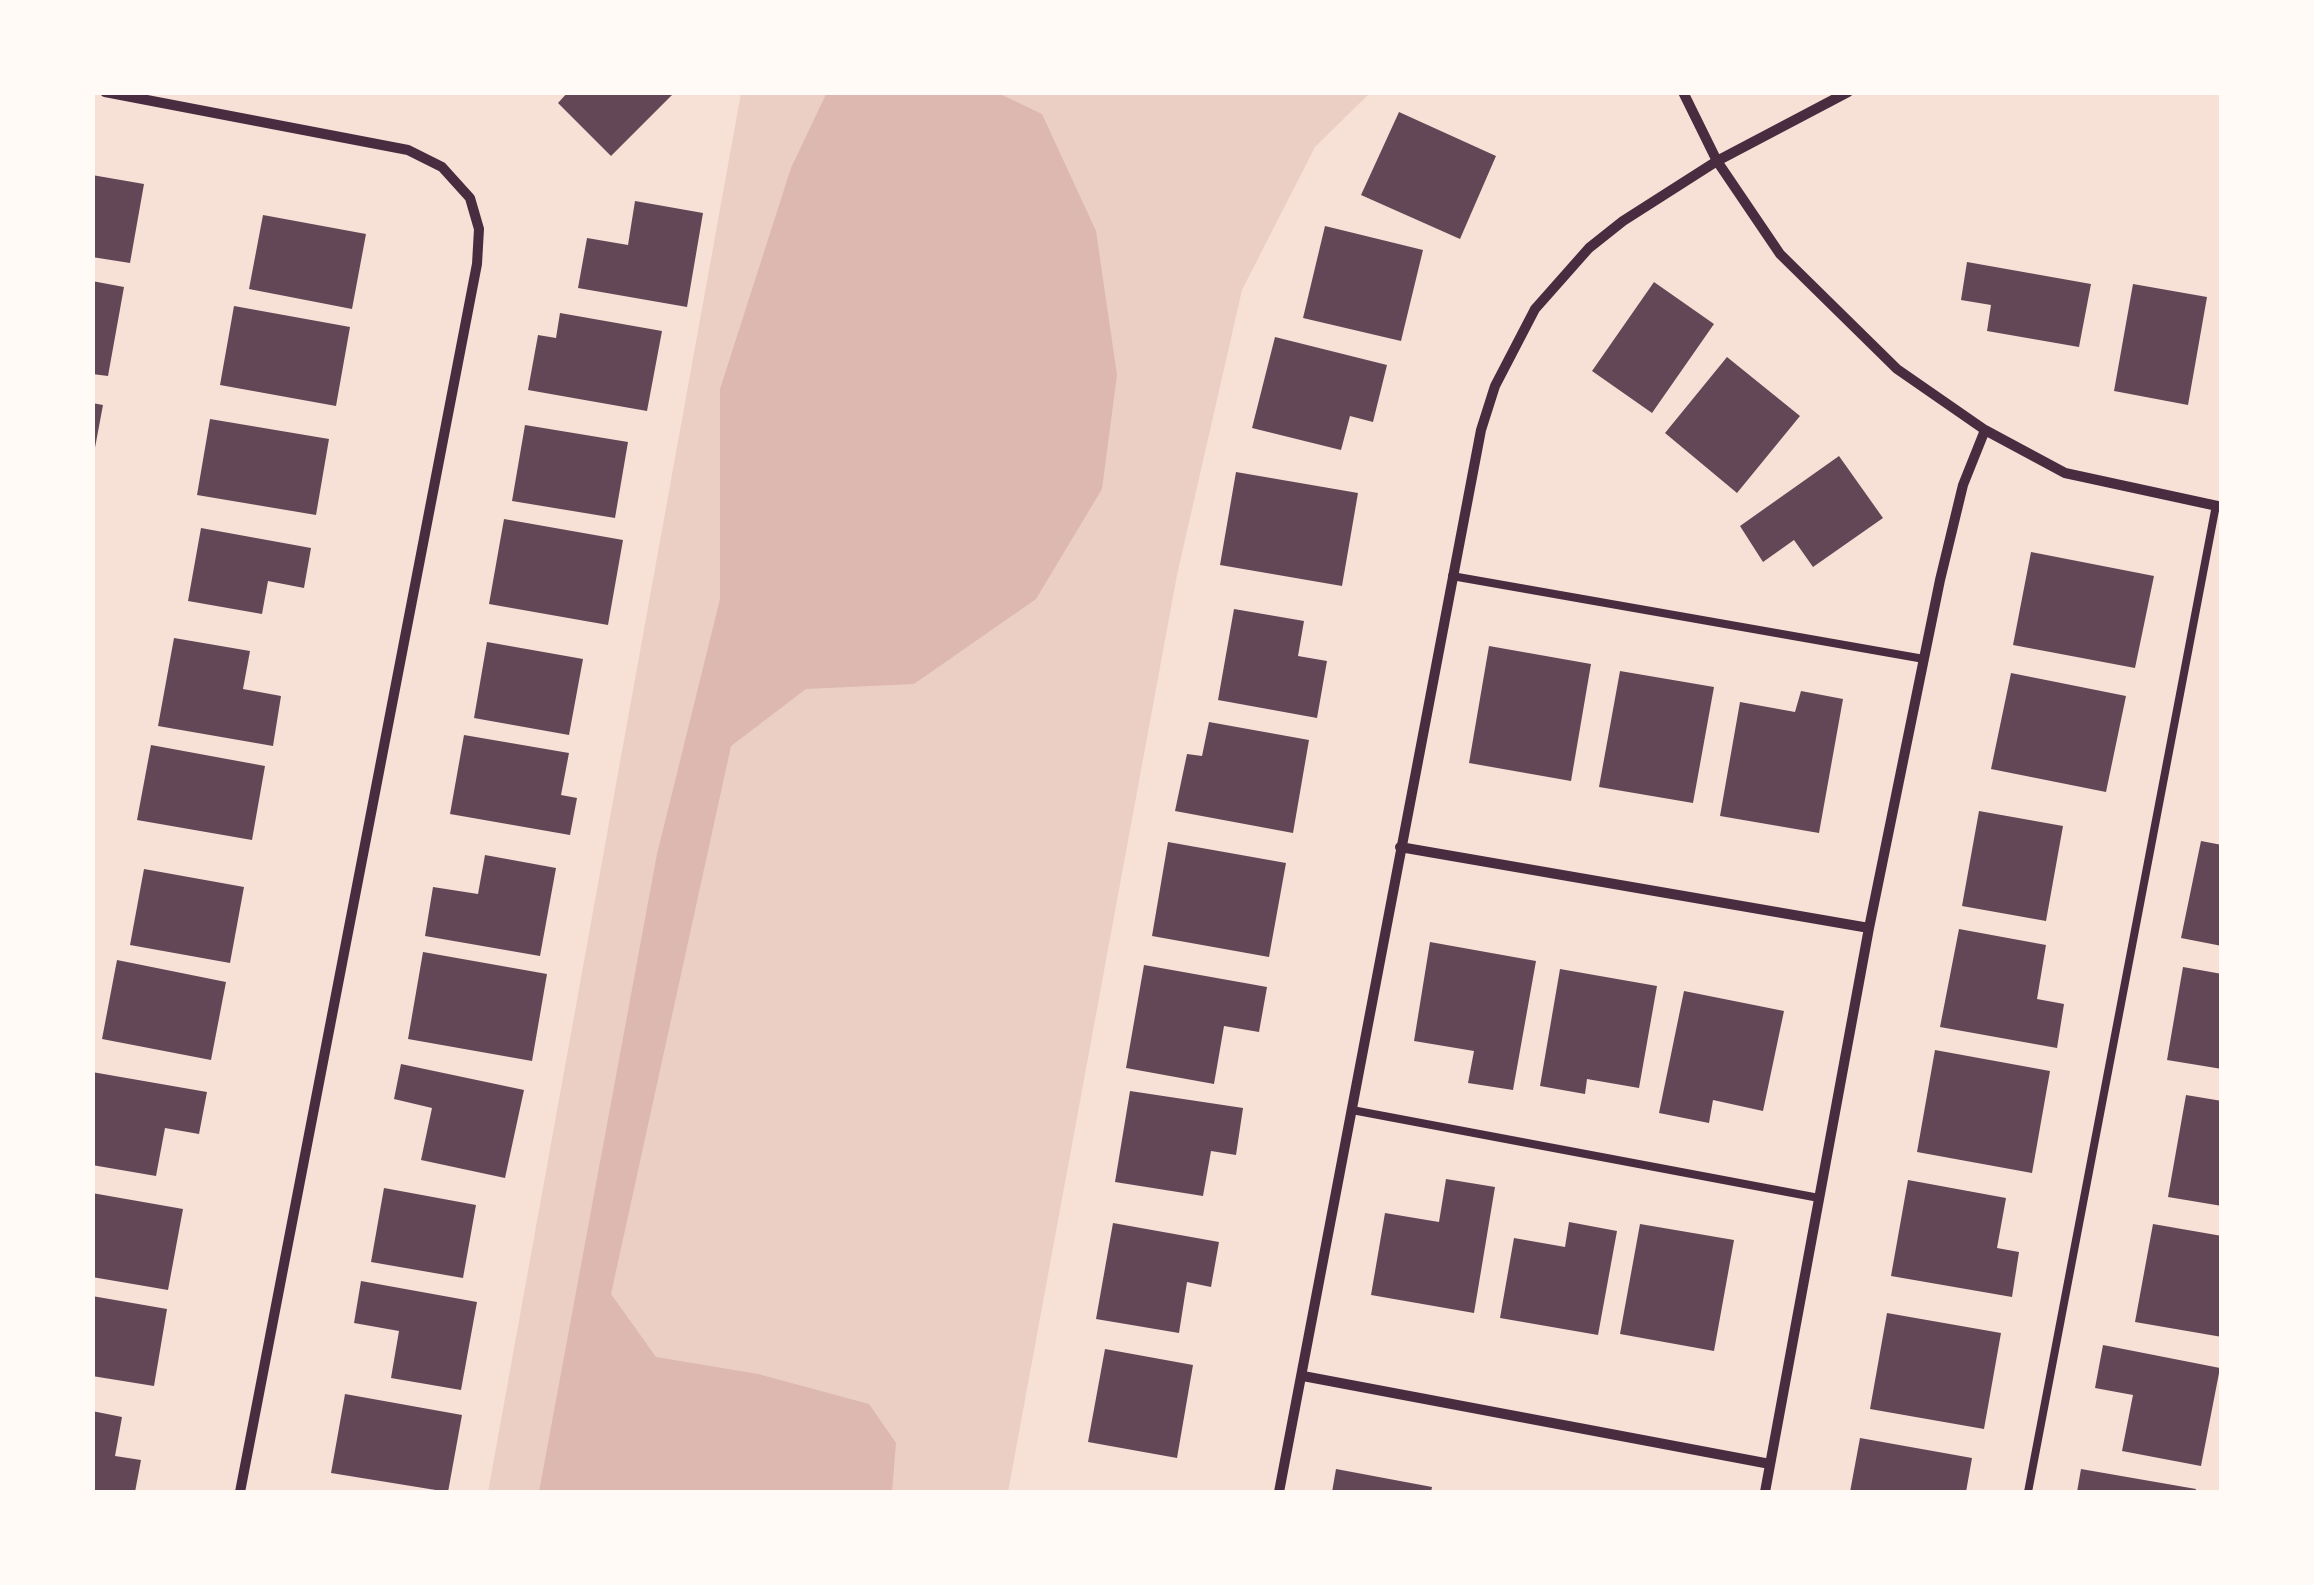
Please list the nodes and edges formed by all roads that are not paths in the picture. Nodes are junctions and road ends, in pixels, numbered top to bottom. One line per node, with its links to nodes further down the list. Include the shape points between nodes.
1 (105, 92): 15 (street, via 408,150 442,167 470,198 479,230)
2 (1683, 92): 4 (street)
3 (1848, 92): 4 (street)
4 (1716, 161): 5 (street, via 1780,254 1856,333); 7 (street, via 1623,220 1535,310 1495,386)
5 (1985, 430): 6 (street, via 2065,473); 8 (street, via 1963,485)
6 (2219, 506): 18 (lane)
7 (1452, 576): 8 (lane); 9 (street)
8 (1924, 659): 10 (street)
9 (1400, 847): 10 (street); 11 (street)
10 (1869, 928): 12 (street)
11 (1352, 1110): 12 (lane); 13 (street)
12 (1819, 1198): 14 (street)
13 (1302, 1376): 14 (street); 16 (street)
14 (1770, 1464): 17 (street)
15 (240, 1492)
16 (1278, 1492)
17 (1765, 1492)
18 (2028, 1492)

